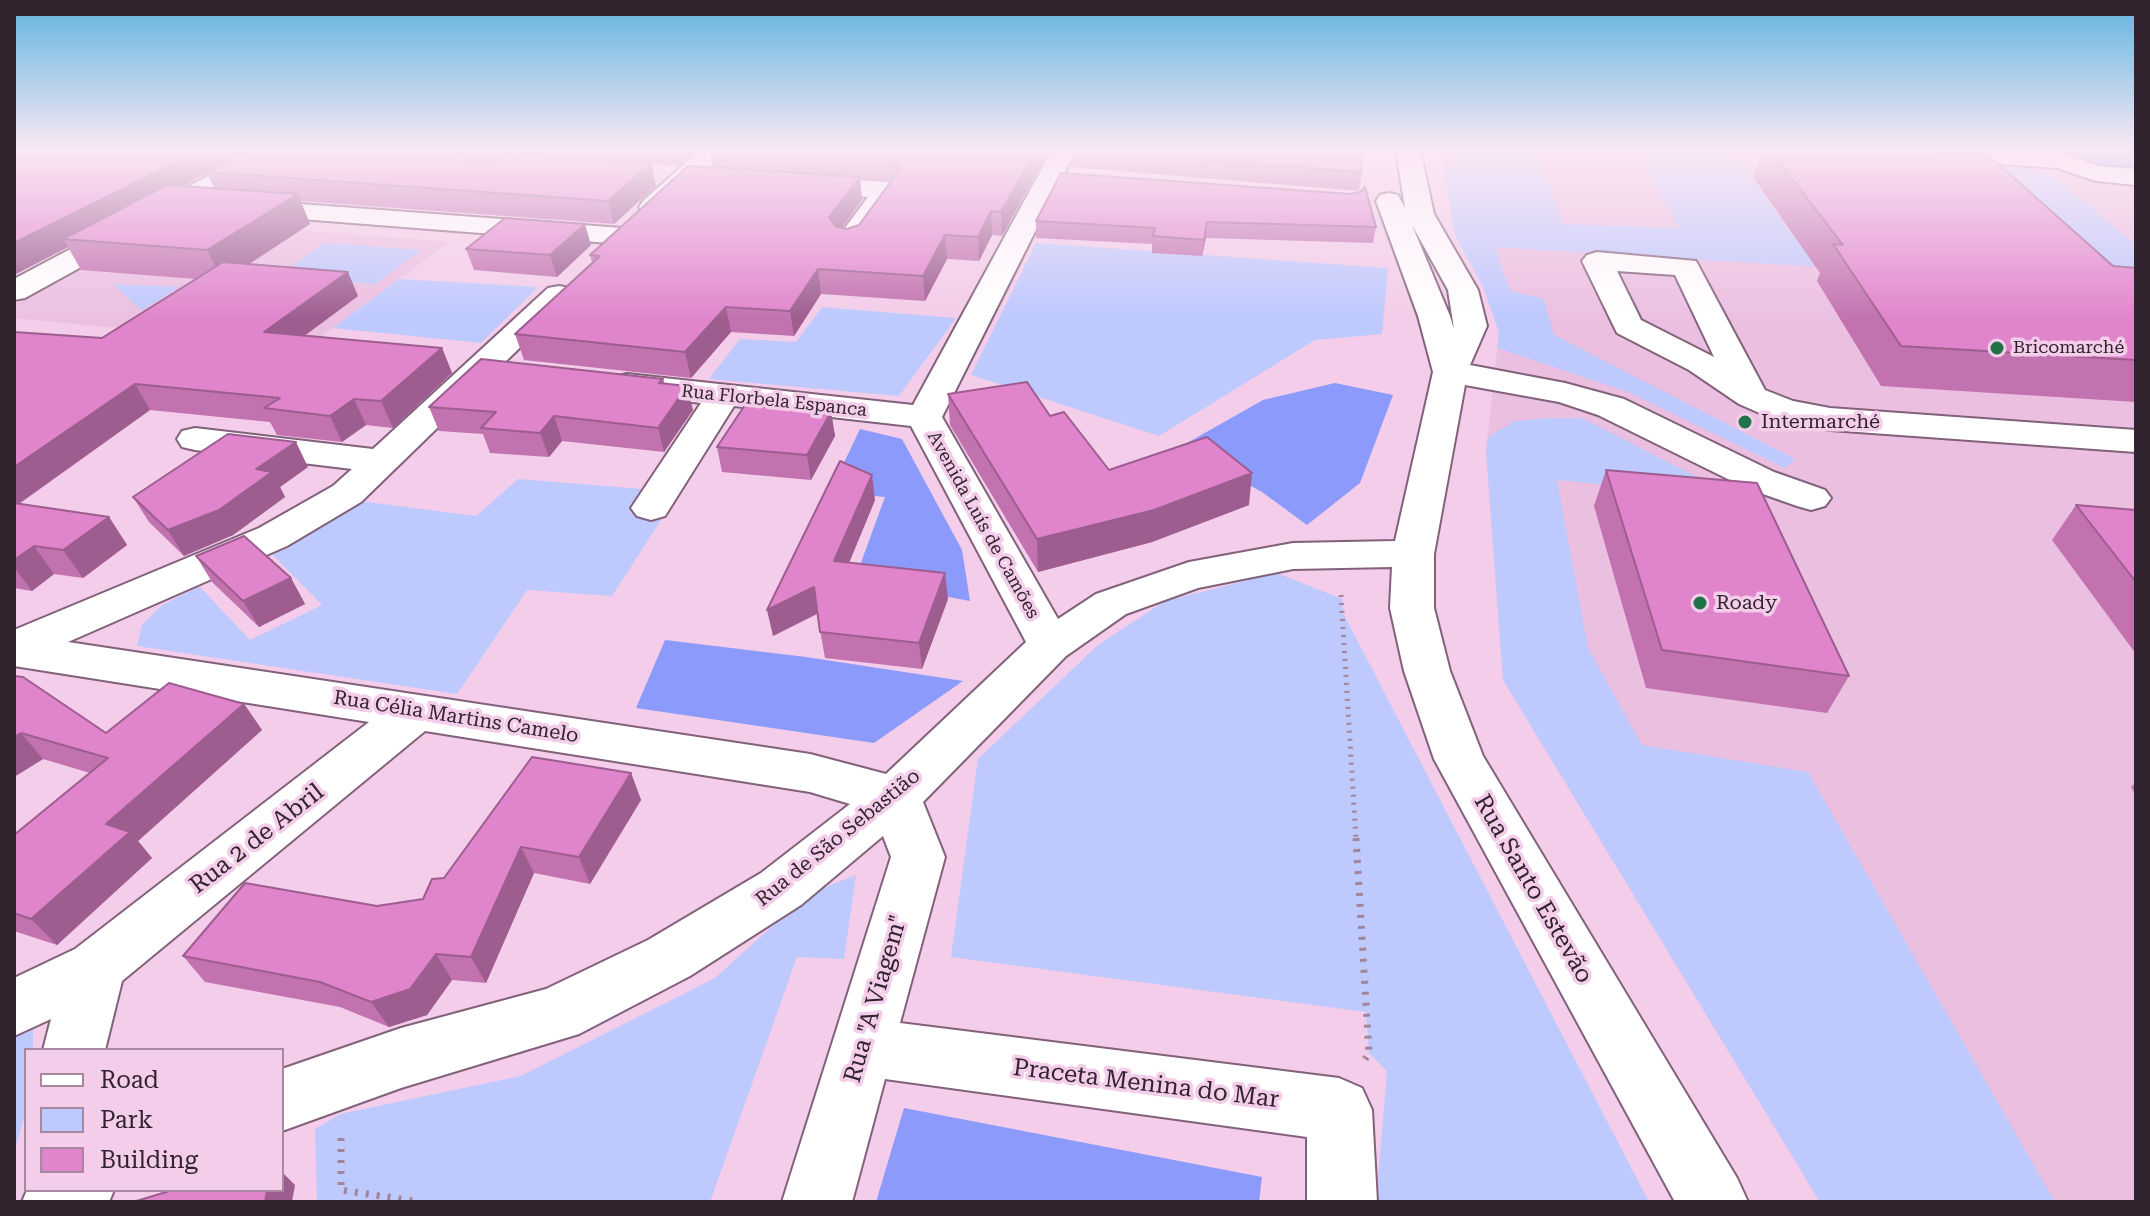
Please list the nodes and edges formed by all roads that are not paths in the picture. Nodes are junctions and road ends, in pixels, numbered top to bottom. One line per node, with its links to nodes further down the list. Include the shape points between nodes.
1 (170, 207): 10 (street)
2 (228, 207): 7 (street)
3 (653, 207): 7 (street)
4 (875, 207): 8 (street)
5 (1044, 207): 18 (street, Avenida Luís de Camões)
6 (1416, 207): 13 (street, Rua Santo Estevão, via 1463,290 1471,326)
7 (622, 236): 12 (street)
8 (849, 241)
9 (14, 270): 10 (street)
10 (47, 273): 11 (street)
11 (14, 291)
12 (482, 368): 14 (street); 21 (street)
13 (1450, 372): 22 (street, via 1611,407 1760,480); 24 (street, Rua Santo Estevão)
14 (527, 373)
15 (588, 380): 16 (street, Rua Florbela Espanca)
16 (724, 395): 18 (street, Rua Florbela Espanca); 23 (street)
17 (1751, 397): 17 (street, via 1686,267 1597,261 1628,326 1701,363); 20 (street, via 1830,419)
18 (924, 417): 25 (street, Avenida Luís de Camões)
19 (195, 439): 21 (street)
20 (2136, 441)
21 (382, 461): 26 (street, via 347,494 273,537)
22 (1811, 498)
23 (651, 508)
24 (1413, 554): 25 (street, Rua de São Sebastião, via 1293,556 1189,576 1111,604); 38 (street, Rua Santo Estevão, via 1412,608 1427,671 1459,759)
25 (1050, 645): 28 (street, Rua de São Sebastião)
26 (14, 649): 27 (street, Rua Célia Martins Camelo)
27 (418, 710): 28 (street, Rua Célia Martins Camelo, via 810,773); 29 (street, Rua 2 de Abril)
28 (895, 797): 31 (street, Rua "A Viagem", via 918,857); 33 (street, Rua de São Sebastião, via 781,889 669,958 557,1014 401,1058)
29 (96, 967): 30 (street, Rua 2 de Abril); 32 (street)
30 (14, 1008)
31 (862, 1047): 36 (street, Rua "A Viagem"); 37 (street, Praceta Menina do Mar, via 1339,1110)
32 (75, 1048)
33 (284, 1099)
34 (76, 1192): 35 (street)
35 (57, 1202)
36 (817, 1202)
37 (1342, 1202)
38 (1713, 1202)

